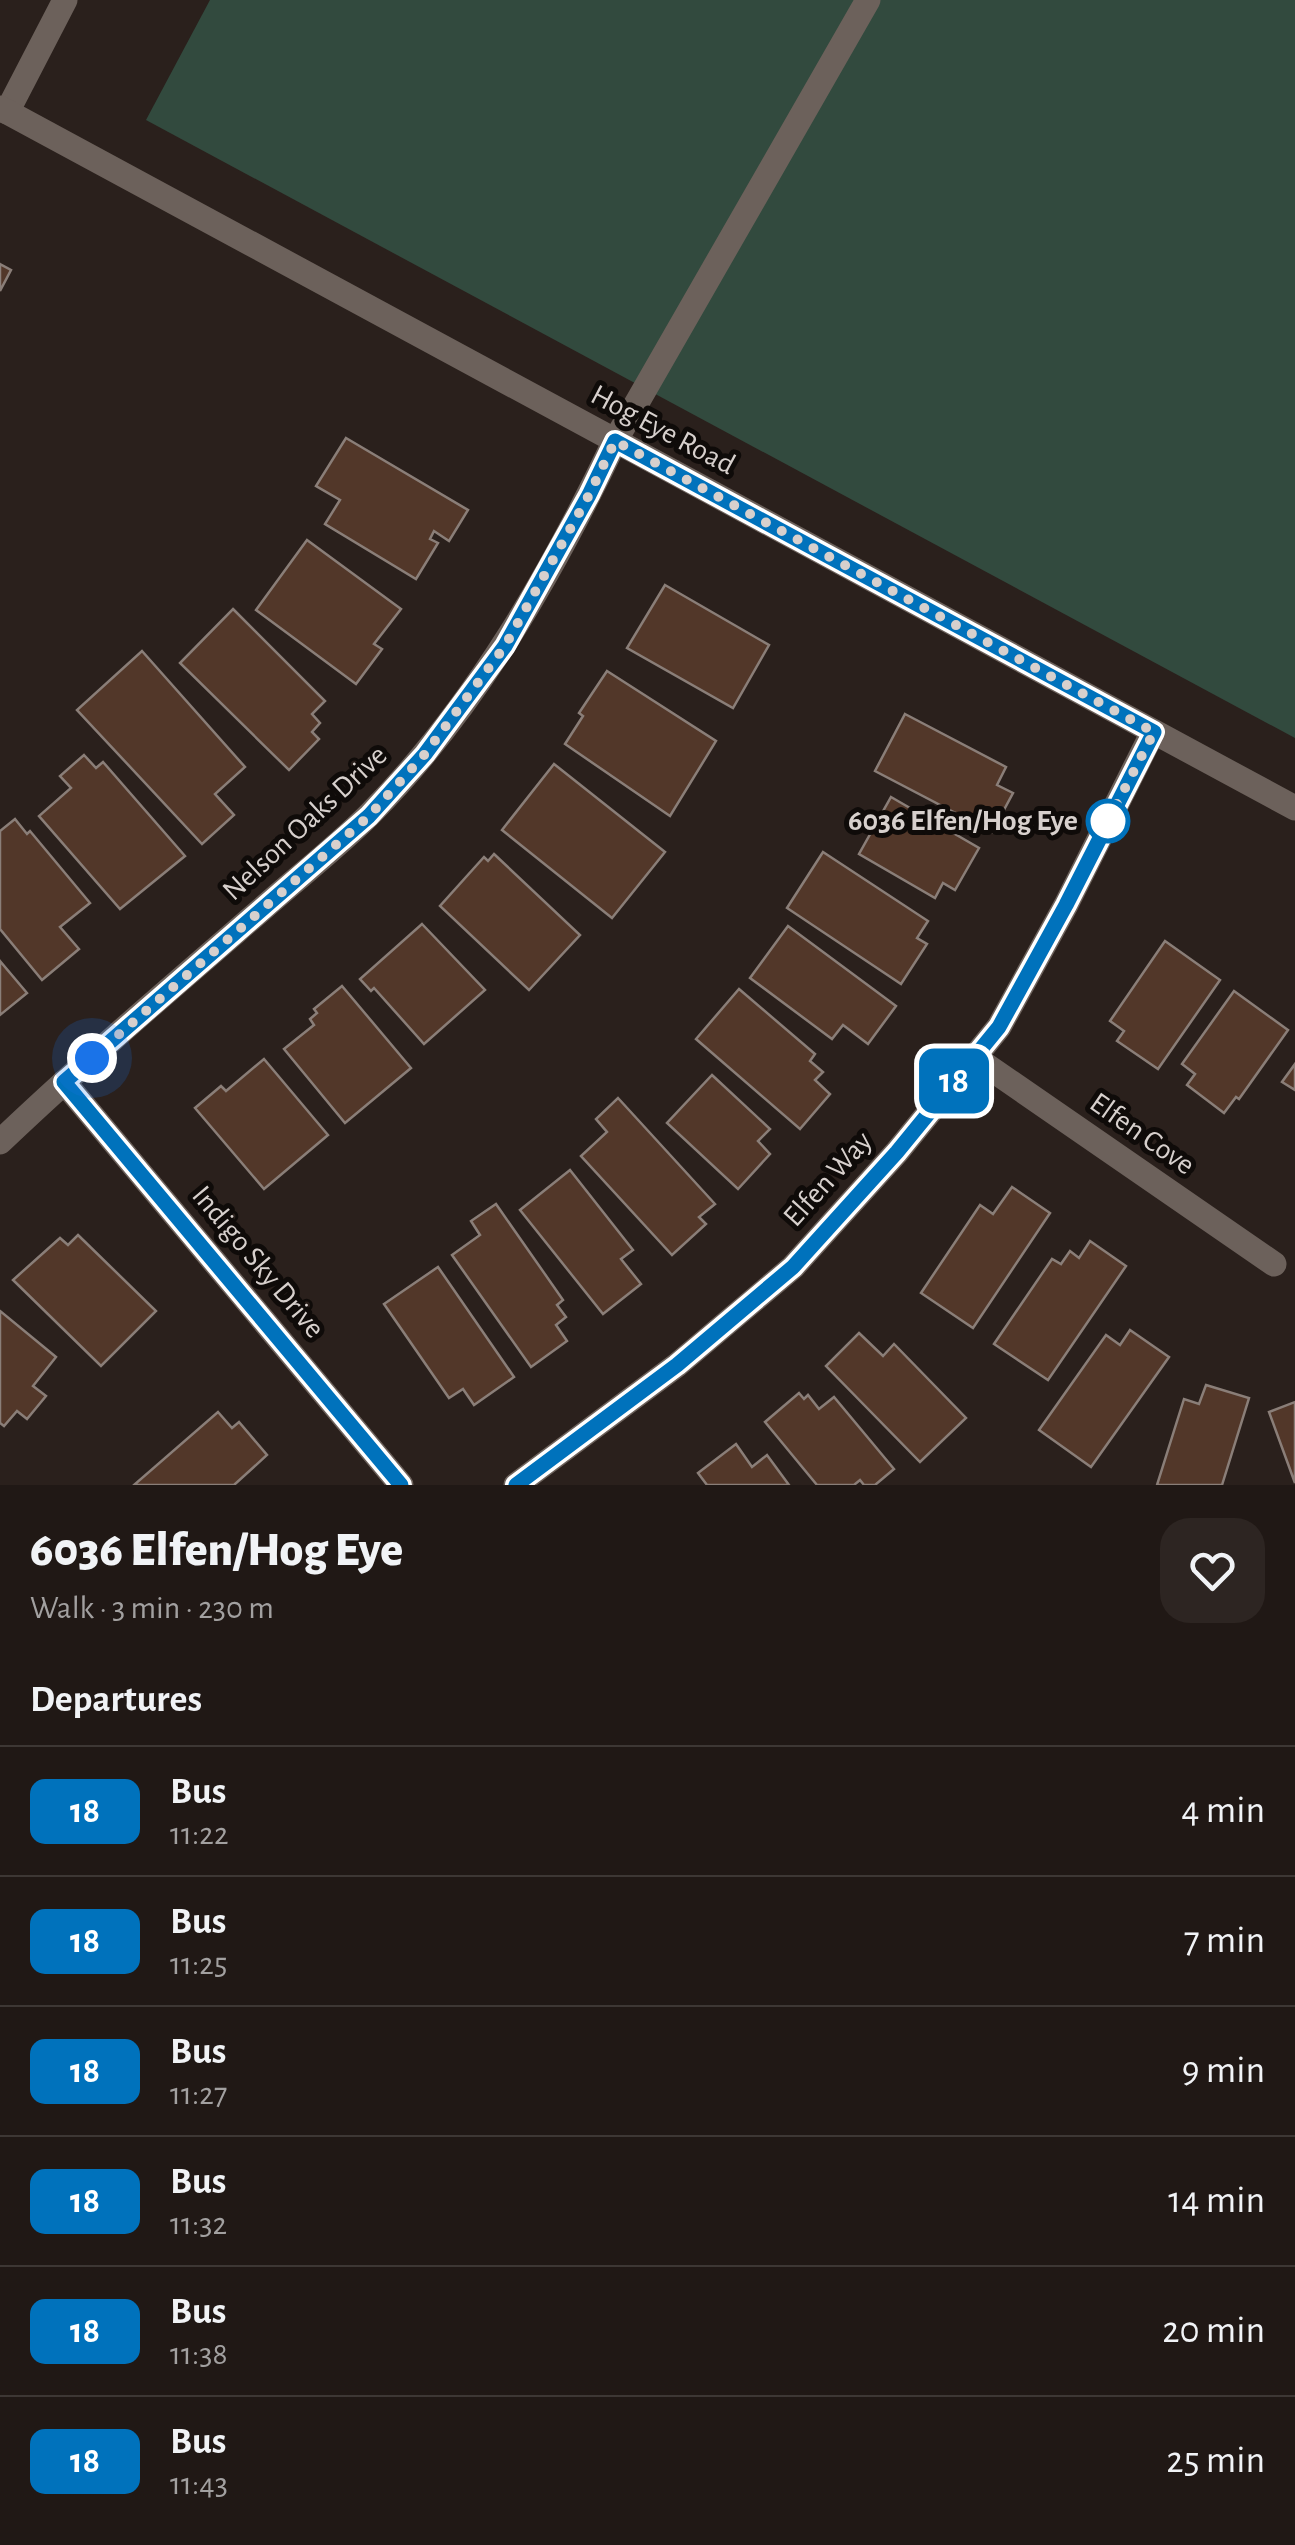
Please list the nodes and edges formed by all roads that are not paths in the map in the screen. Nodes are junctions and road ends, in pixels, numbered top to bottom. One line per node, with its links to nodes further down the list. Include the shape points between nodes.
1 (65, 0): 3 (street)
2 (868, 0): 4 (street, Nelson Oaks Drive)
3 (4, 110): 4 (street, Hog Eye Road)
4 (615, 441): 5 (street, Hog Eye Road); 8 (street, Nelson Oaks Drive, via 505,646 425,754 369,816)
5 (1154, 732): 6 (street, Hog Eye Road); 7 (street, Elfen Way, via 999,1027)
6 (1295, 808)
7 (974, 1057): 10 (street, Elfen Cove); 12 (street, Elfen Way, via 793,1267 677,1365)
8 (64, 1082): 9 (street, Nelson Oaks Drive); 11 (street, Indigo Sky Drive)
9 (0, 1142)
10 (1274, 1264)
11 (401, 1485)
12 (516, 1485)

